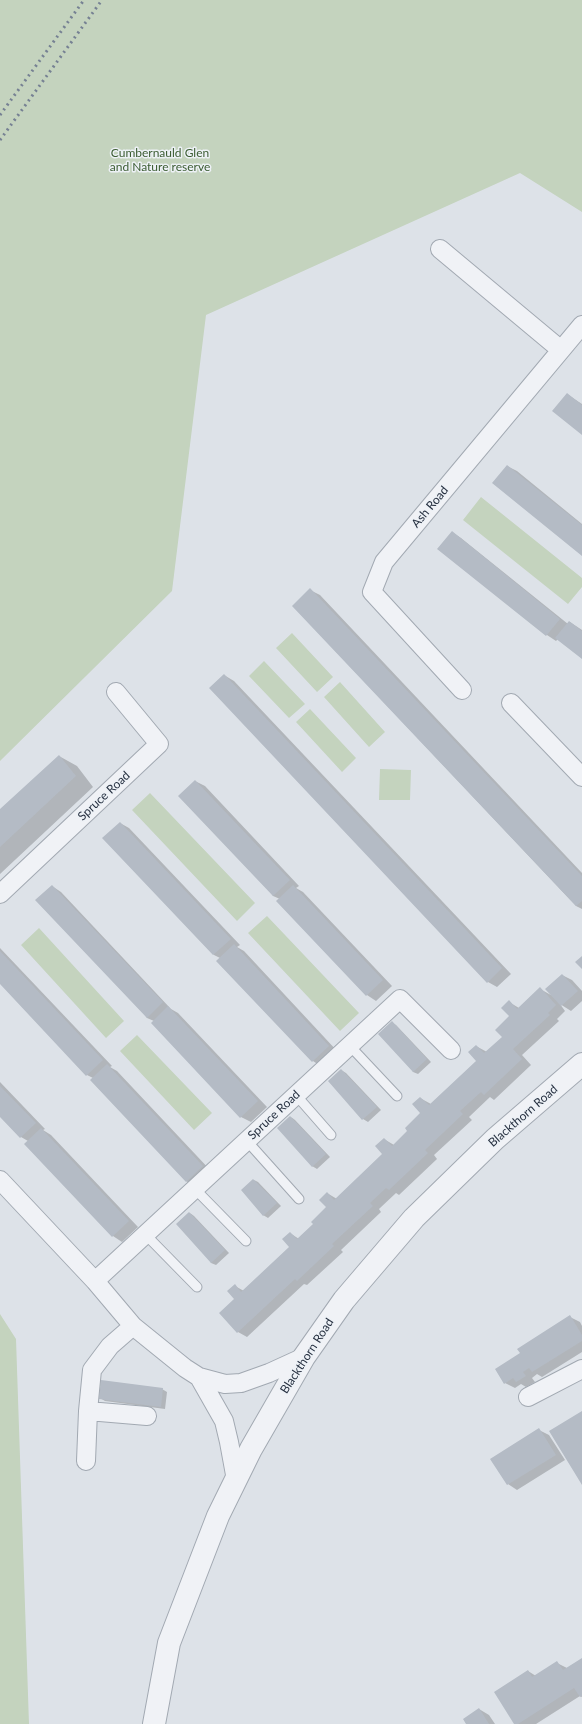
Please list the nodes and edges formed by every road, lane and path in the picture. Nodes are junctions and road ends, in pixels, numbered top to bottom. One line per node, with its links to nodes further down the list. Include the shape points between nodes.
1 (440, 249): 3 (street)
2 (582, 325): 3 (street, Ash Road)
3 (561, 350): 4 (street, Ash Road, via 384,562 372,592)
4 (462, 690)
5 (116, 692): 8 (street, Spruce Road, via 159,744)
6 (511, 703): 7 (street)
7 (582, 777)
8 (0, 894)
9 (349, 1045): 10 (street, Spruce Road, via 400,998); 12 (street, Spruce Road); 13 (lane)
10 (451, 1050)
11 (582, 1064): 24 (street, Blackthorn Road, via 495,1139 414,1218 344,1300)
12 (296, 1094): 14 (lane); 15 (street, Spruce Road)
13 (397, 1096)
14 (332, 1135)
15 (247, 1140): 17 (street, Spruce Road); 18 (lane)
16 (0, 1180): 21 (street)
17 (195, 1189): 19 (street, Spruce Road); 20 (lane)
18 (299, 1199)
19 (145, 1234): 21 (street, Spruce Road); 22 (lane)
20 (246, 1241)
21 (95, 1281): 23 (street)
22 (197, 1287)
23 (133, 1326): 26 (street); 28 (street, via 110,1346 92,1370)
24 (304, 1357): 26 (street, via 241,1383 225,1384); 31 (street, Blackthorn Road)
25 (582, 1369): 27 (street)
26 (199, 1377): 31 (street, via 224,1421)
27 (528, 1397)
28 (88, 1411): 29 (street); 30 (street)
29 (147, 1416)
30 (86, 1461)
31 (236, 1480): 32 (street, Blackthorn Road, via 218,1516 169,1643)
32 (154, 1724)

